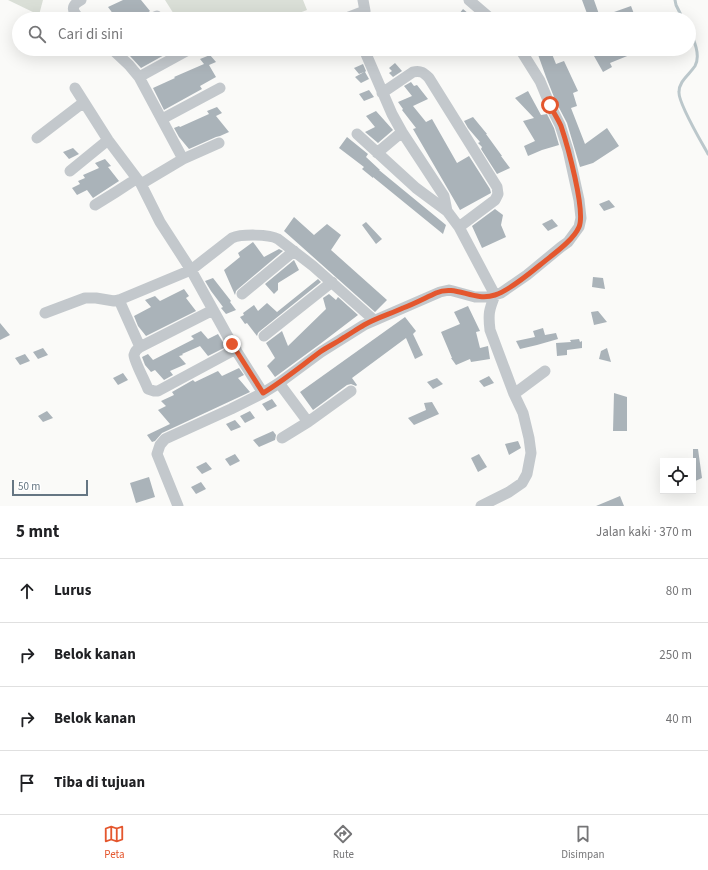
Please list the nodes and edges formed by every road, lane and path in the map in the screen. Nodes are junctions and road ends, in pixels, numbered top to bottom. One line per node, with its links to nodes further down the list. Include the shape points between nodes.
1 (81, 0): 3 (street, via 76,3)
2 (469, 0): 4 (street)
3 (74, 12)
4 (483, 12)
5 (119, 56): 9 (street)
6 (177, 56): 9 (street)
7 (367, 56): 12 (street)
8 (524, 56): 31 (street, via 540,81 568,150 579,200 579,227 561,248 527,275)
9 (139, 77): 14 (street)
10 (75, 88): 13 (street)
11 (220, 88): 14 (street)
12 (382, 92): 15 (street); 26 (street, via 413,72 424,73 498,187 495,200)
13 (84, 102): 17 (street); 18 (street)
14 (162, 119): 21 (street)
15 (402, 132): 20 (street); 25 (street, via 444,196)
16 (357, 134): 20 (street)
17 (37, 138)
18 (108, 140): 22 (street); 23 (street)
19 (219, 143): 21 (street)
20 (377, 153): 25 (street, via 416,188)
21 (183, 160): 23 (street)
22 (70, 171)
23 (139, 182): 24 (street); 28 (street, via 160,222)
24 (94, 205)
25 (447, 211): 26 (street)
26 (459, 227): 31 (street)
27 (294, 251): 28 (street, via 271,236 236,237); 29 (street); 30 (street)
28 (191, 270): 32 (street); 33 (street)
29 (332, 282): 35 (street); 36 (street)
30 (242, 294)
31 (495, 295): 35 (street, via 475,297 449,290); 43 (street, via 489,309 490,330)
32 (119, 300): 34 (street, via 85,298); 37 (street)
33 (213, 310): 37 (street); 38 (street)
34 (45, 313)
35 (374, 320): 40 (street, via 321,352)
36 (264, 336)
37 (140, 346): 38 (street, via 135,353 135,360 148,389 154,391)
38 (236, 349): 42 (street)
39 (546, 371): 43 (street)
40 (279, 383): 42 (street); 44 (street)
41 (351, 390): 44 (street)
42 (263, 393): 46 (street, via 165,439 160,445 158,454)
43 (514, 394): 47 (street, via 523,413 529,438 531,454 527,474 522,483)
44 (308, 422): 45 (street)
45 (282, 438)
46 (178, 506)
47 (481, 506)

